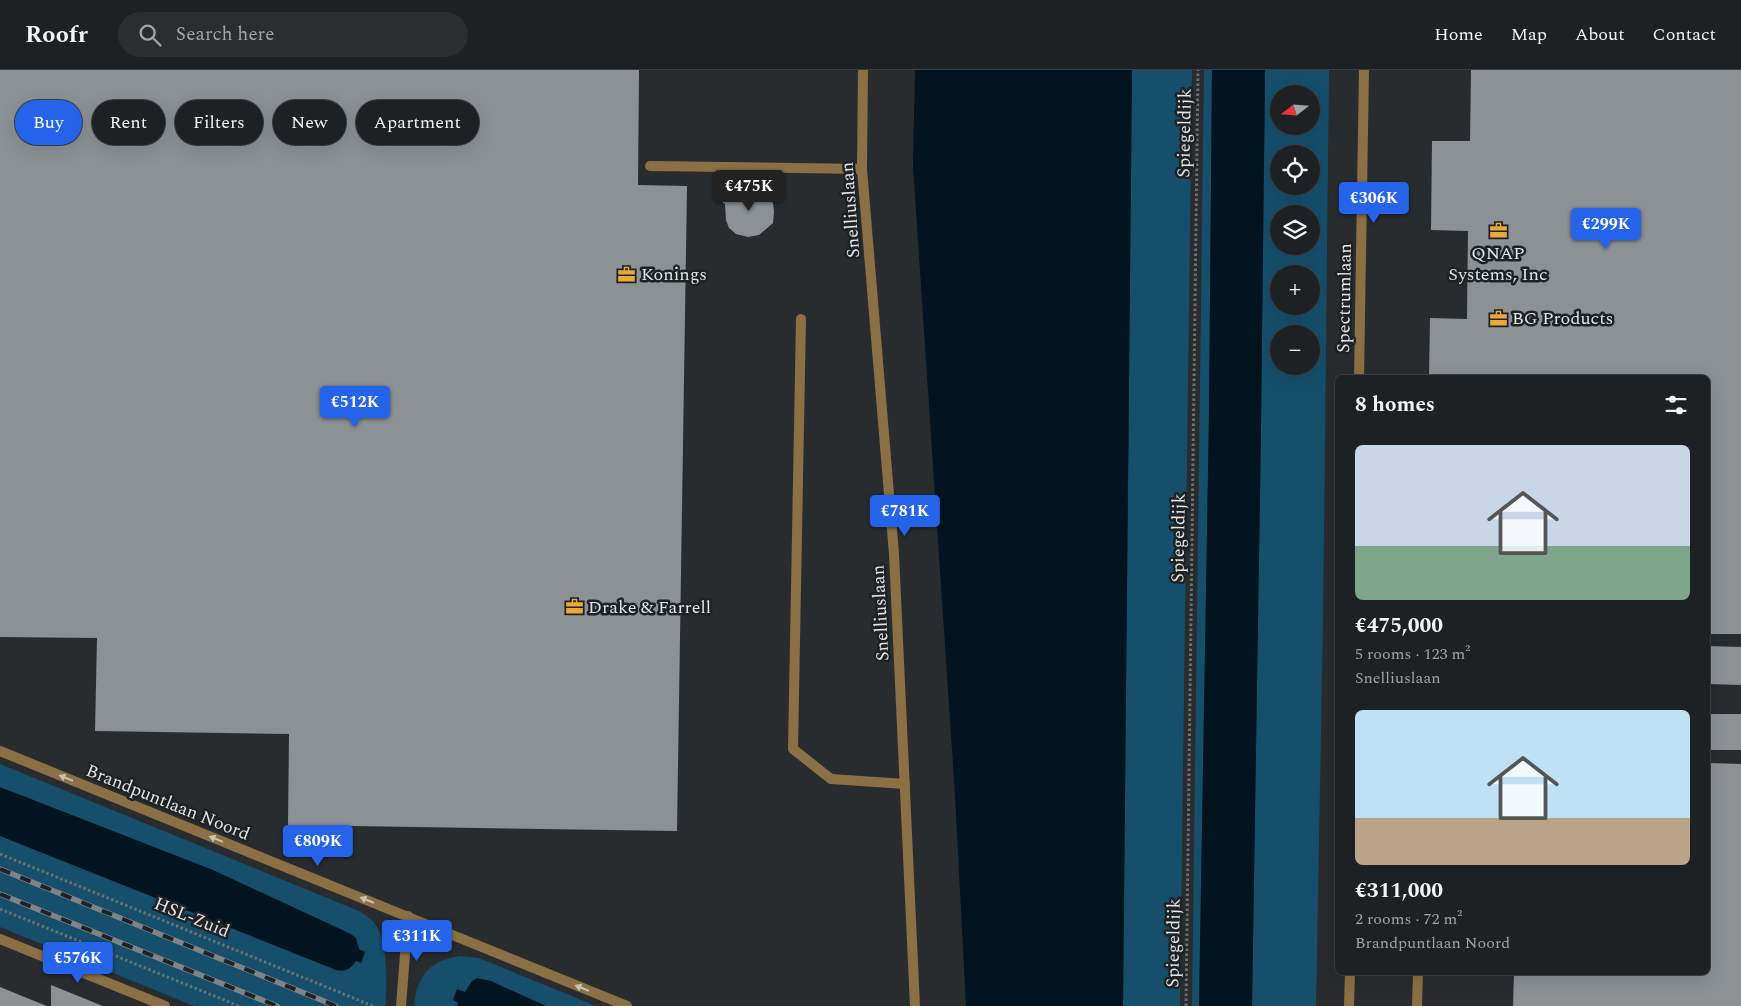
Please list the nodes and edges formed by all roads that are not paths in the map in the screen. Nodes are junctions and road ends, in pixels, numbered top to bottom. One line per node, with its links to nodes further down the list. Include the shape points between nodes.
1 (863, 70): 4 (street, Snelliuslaan)
2 (1364, 70): 6 (street, Spectrumlaan)
3 (650, 166): 4 (street)
4 (862, 170): 8 (street, Snelliuslaan, via 894,554)
5 (802, 319): 8 (street, via 793,749 831,779)
6 (1359, 375)
7 (0, 751): 9 (street, Brandpuntlaan Noord, one-way to 7)
8 (905, 784): 16 (street, Snelliuslaan)
9 (408, 916): 14 (street); 15 (street, Brandpuntlaan Noord, one-way to 9)
10 (0, 939): 13 (street)
11 (1350, 975): 17 (street)
12 (1418, 975): 18 (street)
13 (164, 1006)
14 (400, 1006)
15 (627, 1006)
16 (915, 1006)
17 (1349, 1006)
18 (1417, 1006)

